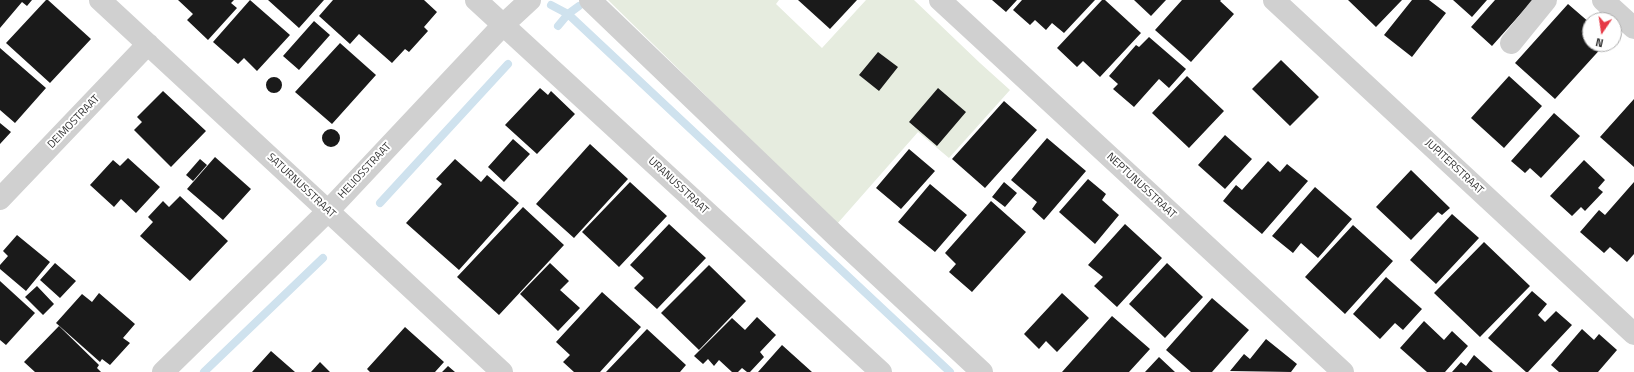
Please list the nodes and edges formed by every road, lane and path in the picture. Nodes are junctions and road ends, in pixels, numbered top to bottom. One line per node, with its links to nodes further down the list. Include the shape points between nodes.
1 (100, 0): 12 (street, SATURNUSSTRAAT)
2 (476, 0): 9 (street, URANUSSTRAAT)
3 (530, 0): 9 (street, HELIOSSTRAAT)
4 (590, 0): 19 (street, via 837,238)
5 (940, 0): 20 (street, NEPTUNUSSTRAAT)
6 (1274, 0): 15 (street, JUPITERSTRAAT)
7 (1546, 0): 11 (street)
8 (1603, 0): 10 (street)
9 (503, 25): 14 (street, HELIOSSTRAAT); 18 (street, URANUSSTRAAT)
10 (1634, 28)
11 (1511, 43)
12 (148, 44): 13 (street, DEIMOSTRAAT); 14 (street, SATURNUSSTRAAT)
13 (0, 199)
14 (328, 211): 16 (street, HELIOSSTRAAT); 17 (street, SATURNUSSTRAAT)
15 (1634, 334)
16 (163, 372)
17 (502, 372)
18 (881, 372)
19 (982, 372)
20 (1343, 372)

